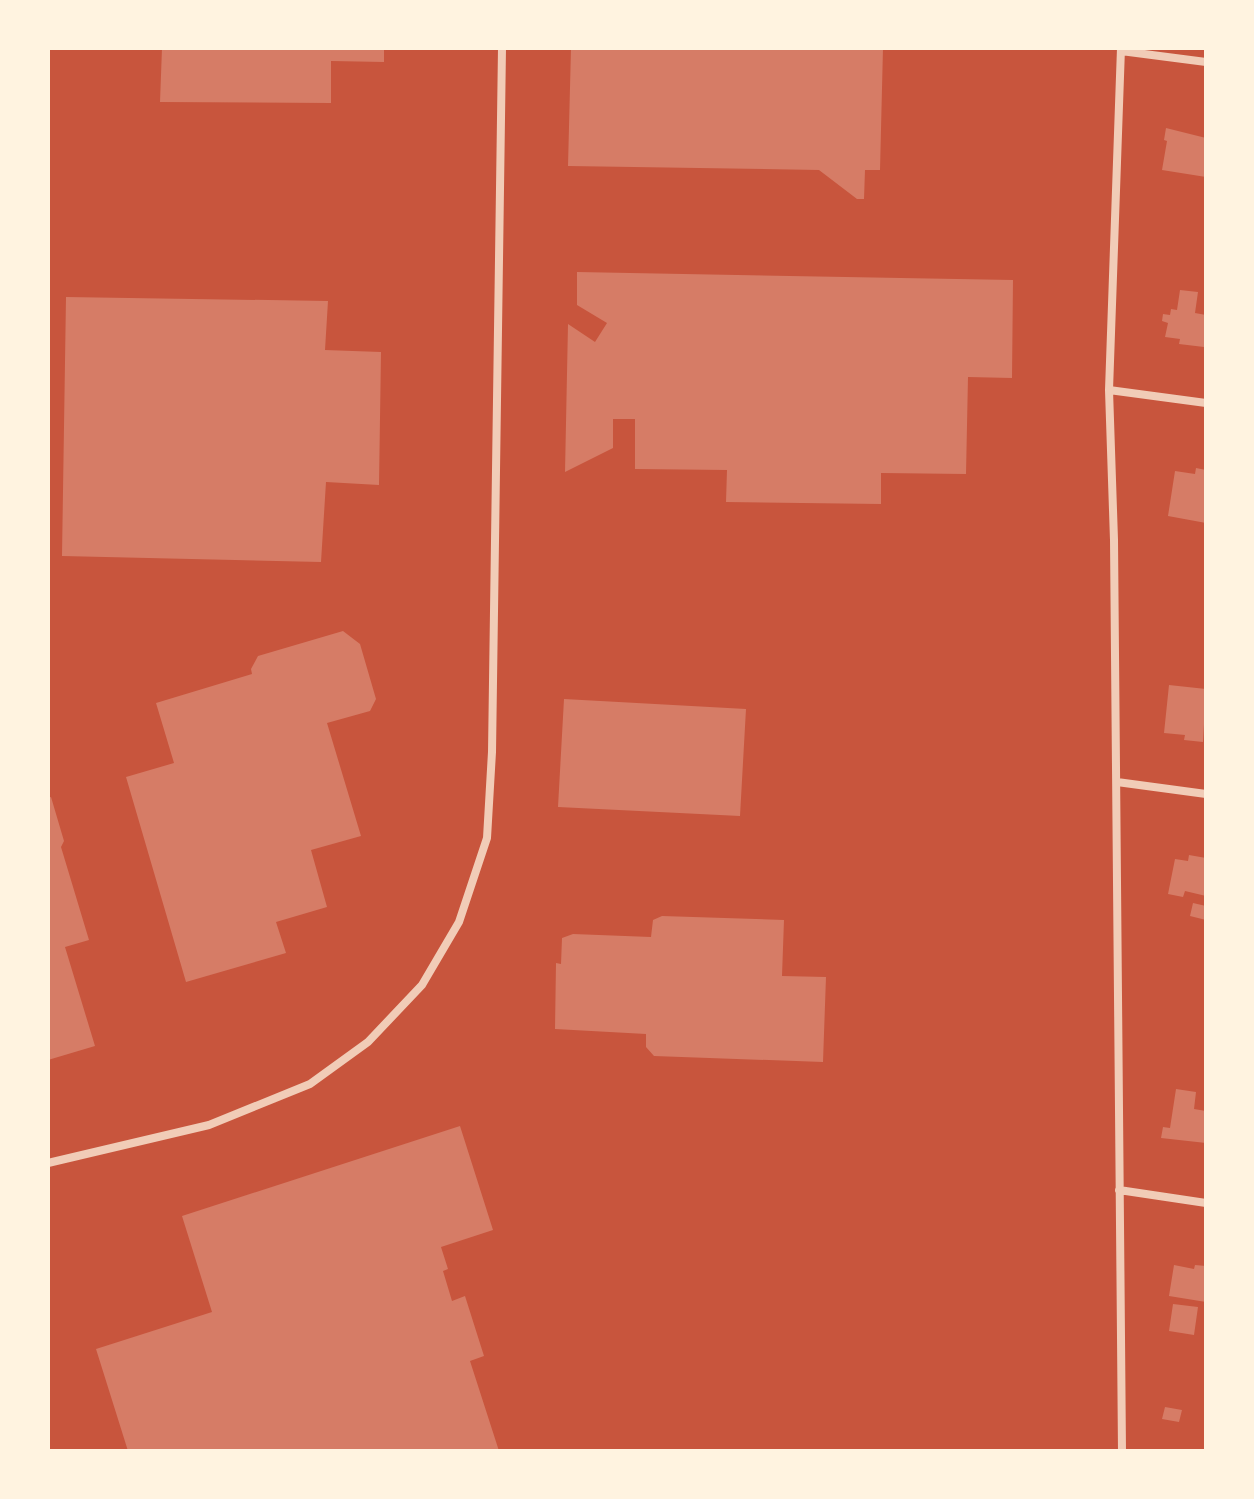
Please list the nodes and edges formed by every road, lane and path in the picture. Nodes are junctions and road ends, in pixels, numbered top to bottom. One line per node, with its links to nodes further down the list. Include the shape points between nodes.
1 (502, 48): 8 (street, via 492,752 487,838 459,922 422,985 368,1042 310,1084 209,1125)
2 (1121, 49): 3 (street); 4 (street)
3 (1206, 62)
4 (1109, 390): 5 (street); 6 (street)
5 (1206, 403)
6 (1117, 782): 7 (street); 9 (street)
7 (1206, 794)
8 (48, 1163)
9 (1119, 1190): 10 (street); 11 (street)
10 (1206, 1203)
11 (1122, 1451)

